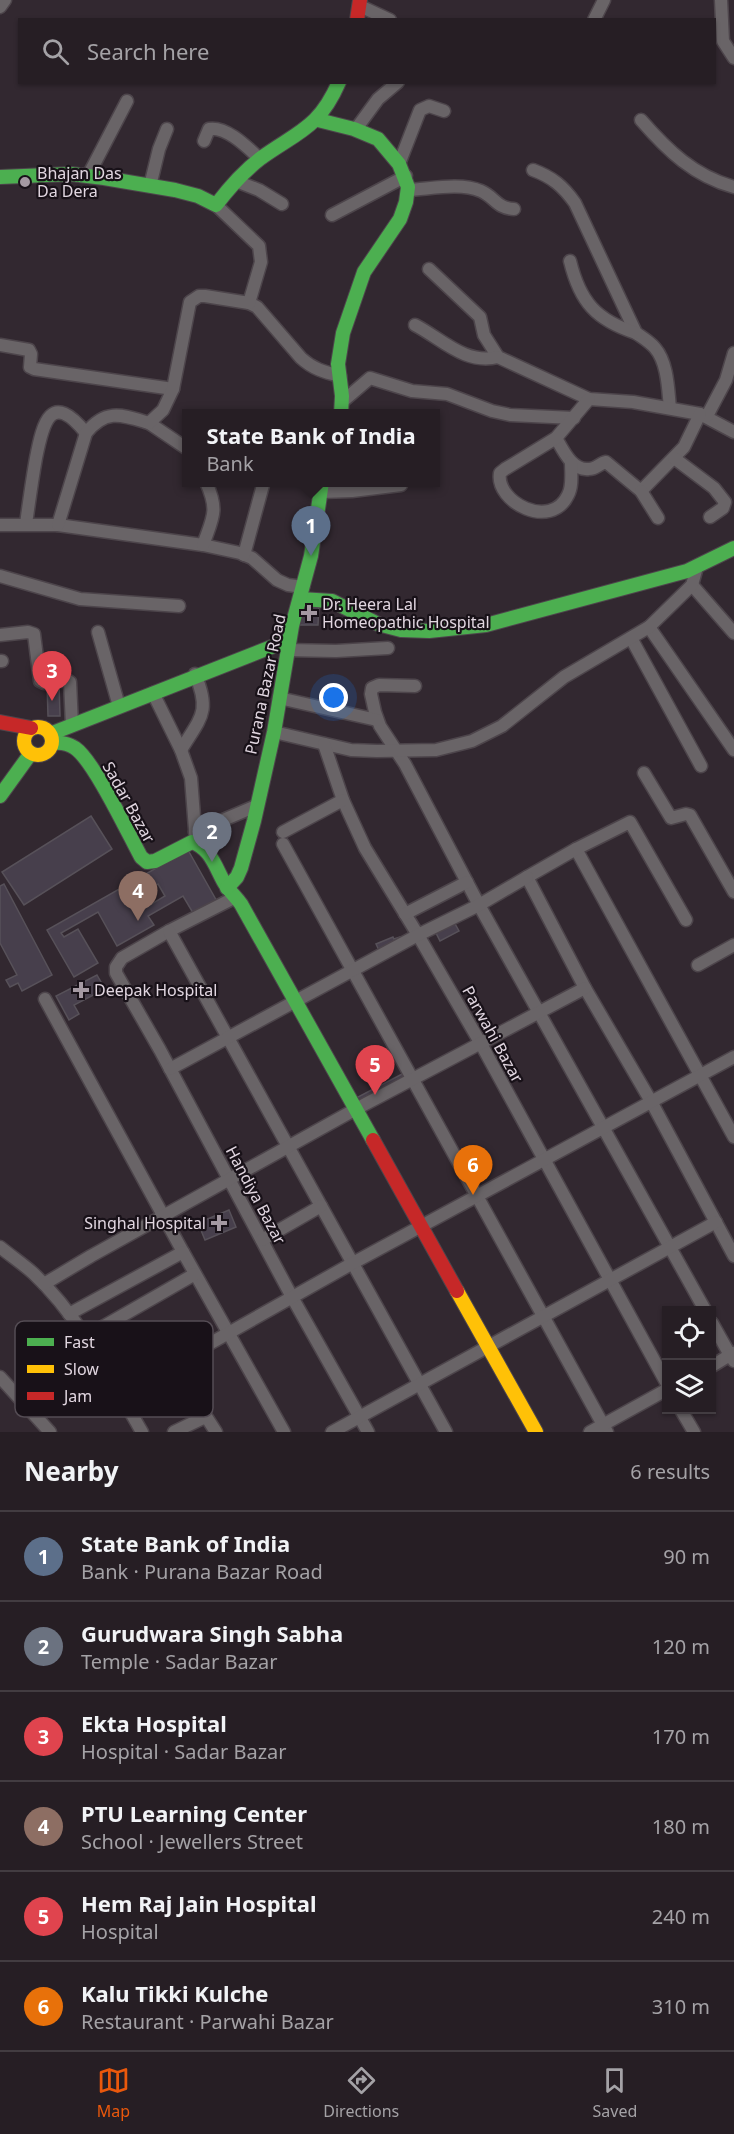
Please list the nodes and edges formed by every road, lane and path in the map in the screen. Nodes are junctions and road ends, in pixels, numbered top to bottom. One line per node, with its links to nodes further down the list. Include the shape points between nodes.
1 (5, 0): 4 (street)
2 (604, 0): 7 (street)
3 (721, 0): 8 (street, via 723,41)
4 (0, 7)
5 (359, 9): 6 (street)
6 (384, 18)
7 (595, 18)
8 (734, 58)
9 (338, 84): 13 (street)
10 (396, 84): 16 (street, via 378,99)
11 (128, 101): 21 (street)
12 (444, 111): 19 (street, via 429,106 420,110)
13 (318, 120): 16 (street); 18 (street)
14 (641, 120): 25 (street, via 687,166)
15 (166, 129): 24 (street)
16 (356, 129): 19 (street, via 387,146)
17 (204, 141): 18 (street, via 209,129 215,128 238,140)
18 (260, 159): 23 (street)
19 (403, 170): 26 (street); 30 (street)
20 (532, 170): 35 (street, via 562,186 575,203)
21 (88, 176): 22 (street); 24 (street)
22 (0, 177)
23 (236, 181): 27 (street); 28 (street)
24 (150, 186): 28 (street, via 198,196)
25 (734, 188)
26 (408, 190): 29 (street, via 473,189 498,205); 40 (street, via 400,219 362,276 340,345)
27 (282, 204)
28 (216, 205): 33 (street, via 259,246 261,262)
29 (514, 209)
30 (332, 215)
31 (570, 261): 35 (street, via 578,289 596,314)
32 (429, 269): 38 (street, via 480,318 486,340)
33 (249, 303): 40 (street, via 309,365); 41 (street, via 205,296 190,302)
34 (415, 325): 38 (street, via 464,355)
35 (636, 333): 44 (street, via 660,354)
36 (0, 345): 41 (street, via 29,350 30,366 34,369)
37 (734, 353): 39 (street)
38 (498, 357): 42 (street)
39 (732, 371): 45 (street)
40 (340, 376): 43 (street)
41 (174, 389): 47 (street, via 163,410)
42 (589, 399): 44 (street); 46 (street)
43 (341, 408): 46 (street, via 370,378 412,391 447,394 492,411)
44 (670, 408): 45 (street)
45 (703, 415): 48 (street); 52 (street)
46 (574, 418): 50 (street)
47 (149, 423): 49 (street, via 125,416 106,416); 51 (street)
48 (734, 432)
49 (86, 433): 61 (street, via 74,418 62,413 45,422); 63 (street)
50 (556, 438): 53 (street); 53 (street, via 500,473 502,487 530,510 551,511 568,494)
51 (182, 445)
52 (674, 458): 58 (street); 59 (street, via 714,488 723,500 723,508)
53 (571, 462): 58 (street, via 587,470 608,463)
54 (208, 487): 64 (street, via 214,509)
55 (262, 487): 66 (street)
56 (321, 487): 57 (street, via 351,491); 70 (street, Purana Bazar Road)
57 (380, 487)
58 (641, 491): 60 (street)
59 (710, 517)
60 (658, 518)
61 (26, 524): 62 (street); 63 (street)
62 (0, 525)
63 (58, 525): 64 (street)
64 (203, 544): 66 (street)
65 (734, 548): 67 (street)
66 (244, 555): 70 (street)
67 (697, 567): 69 (street); 70 (street, via 506,621 429,631 386,626)
68 (0, 576): 71 (street, via 80,599)
69 (692, 585): 72 (street); 74 (street)
70 (302, 593): 77 (street, Purana Bazar Road)
71 (179, 606)
72 (650, 627): 76 (street); 93 (street)
73 (98, 632): 83 (street)
74 (734, 633)
75 (0, 635): 86 (street, via 34,634 40,681 70,682)
76 (631, 638): 94 (street, via 564,677 502,726 472,741 436,750); 96 (street)
77 (288, 645): 78 (street, via 336,651); 79 (street); 82 (street, Purana Bazar Road)
78 (388, 648)
79 (195, 674): 81 (street); 92 (street, via 204,695 204,709)
80 (415, 686): 84 (street, via 372,688)
81 (153, 693): 83 (street); 92 (street)
82 (279, 698): 84 (street); 87 (street, Purana Bazar Road)
83 (119, 706): 86 (street)
84 (377, 720): 94 (street)
85 (0, 722): 88 (street)
86 (72, 725): 90 (street)
87 (274, 732): 91 (street); 100 (street, Purana Bazar Road)
88 (27, 733): 89 (street); 90 (street, via 40,727); 95 (street, via 26,747)
89 (0, 734)
90 (51, 738): 95 (street, via 45,753); 101 (street, Sadar Bazar, via 76,747 87,760 147,862)
91 (324, 744): 94 (street, via 351,750); 99 (street, Parwahi Bazar)
92 (181, 750): 101 (street, via 191,777)
93 (734, 750)
94 (397, 751): 104 (street)
95 (32, 753): 98 (street)
96 (701, 766)
97 (644, 773): 105 (street, via 669,816 674,819 690,815)
98 (0, 796)
99 (343, 800): 108 (street, Parwahi Bazar, via 365,848); 114 (street, via 283,838)
100 (256, 806): 101 (street); 106 (street, Purana Bazar Road, via 241,868)
101 (196, 837): 106 (street)
102 (576, 849): 103 (street); 109 (street, via 632,823); 123 (street)
103 (527, 877): 107 (street); 115 (street)
104 (467, 882): 107 (street); 108 (street)
105 (734, 892)
106 (229, 894): 110 (street); 117 (street)
107 (479, 905): 111 (street); 118 (street)
108 (405, 914): 111 (street, Parwahi Bazar)
109 (686, 920)
110 (169, 931): 119 (street); 122 (street, Handiya Bazar, via 122,958 116,973)
111 (418, 934): 114 (street); 120 (street, Parwahi Bazar)
112 (734, 945): 113 (street)
113 (698, 965)
114 (353, 971): 117 (street); 124 (street)
115 (585, 988): 118 (street); 125 (street)
116 (45, 999): 134 (street)
117 (291, 1004): 119 (street); 126 (street)
118 (538, 1012): 120 (street); 127 (street)
119 (228, 1038): 122 (street); 129 (street)
120 (480, 1044): 124 (street); 130 (street, Parwahi Bazar)
121 (734, 1056): 123 (street)
122 (170, 1069): 131 (street, Handiya Bazar)
123 (700, 1075): 125 (street); 128 (street)
124 (413, 1080): 126 (street); 132 (street)
125 (652, 1103): 127 (street); 135 (street)
126 (352, 1112): 129 (street); 136 (street)
127 (603, 1129): 130 (street); 138 (street)
128 (734, 1137)
129 (289, 1148): 131 (street); 133 (street)
130 (544, 1161): 132 (street); 144 (street, Parwahi Bazar)
131 (230, 1181): 134 (street); 137 (street, Handiya Bazar)
132 (478, 1196): 136 (street); 149 (street)
133 (321, 1206): 137 (street); 142 (street)
134 (163, 1217): 140 (street); 145 (street)
135 (716, 1222): 138 (street); 141 (street)
136 (417, 1229): 142 (street); 155 (street)
137 (262, 1240): 146 (street, Handiya Bazar)
138 (668, 1246): 144 (street); 147 (street)
139 (0, 1247): 145 (street)
140 (183, 1252): 143 (street); 148 (street)
141 (734, 1256)
142 (353, 1263): 146 (street); 160 (street)
143 (195, 1274): 151 (street); 153 (street)
144 (610, 1279): 149 (street); 158 (street, Parwahi Bazar)
145 (44, 1284): 148 (street)
146 (292, 1297): 153 (street); 164 (street, Handiya Bazar)
147 (702, 1306)
148 (69, 1314): 150 (street)
149 (542, 1316): 155 (street); 167 (street)
150 (74, 1321)
151 (113, 1321)
152 (716, 1330): 156 (street)
153 (228, 1334): 154 (street); 172 (street)
154 (213, 1342)
155 (484, 1350): 160 (street); 176 (street); 177 (street)
156 (733, 1356): 157 (street)
157 (716, 1364)
158 (662, 1375)
159 (0, 1377): 162 (street)
160 (419, 1385): 164 (street); 175 (street)
161 (662, 1393): 167 (street)
162 (15, 1394)
163 (683, 1414): 179 (street)
164 (359, 1416): 173 (street); 174 (street, Handiya Bazar)
165 (36, 1417): 168 (street)
166 (133, 1417): 169 (street)
167 (605, 1429): 178 (street)
168 (50, 1432)
169 (142, 1432)
170 (174, 1432): 171 (street, via 203,1418)
171 (216, 1432)
172 (284, 1432)
173 (332, 1432)
174 (368, 1432)
175 (446, 1432)
176 (523, 1432)
177 (536, 1432)
178 (590, 1432)
179 (694, 1432)

